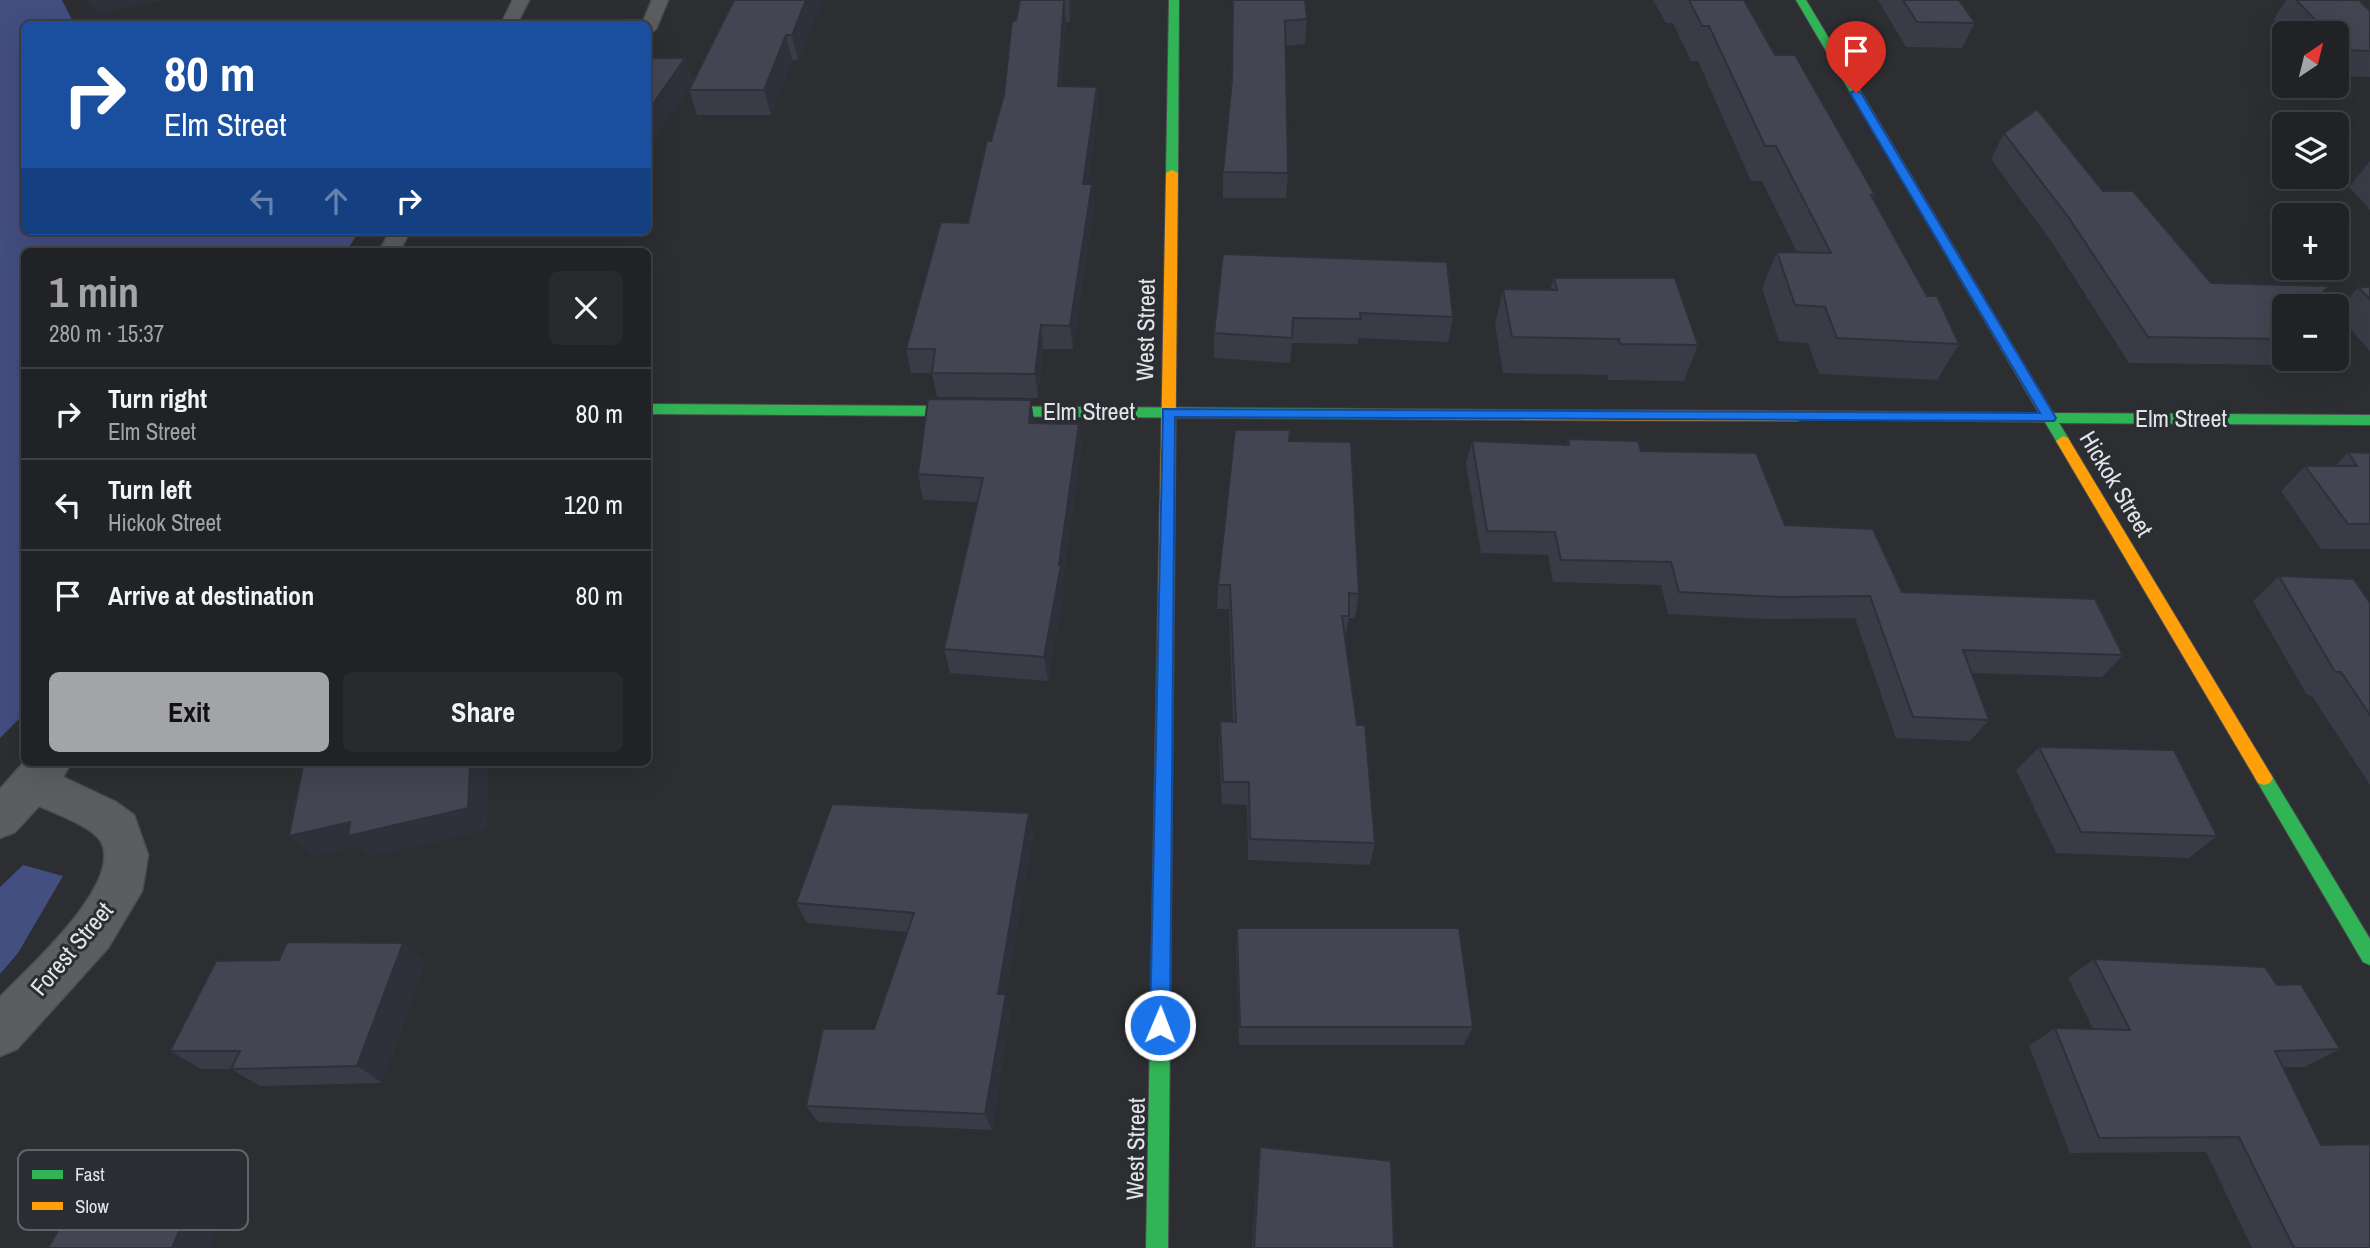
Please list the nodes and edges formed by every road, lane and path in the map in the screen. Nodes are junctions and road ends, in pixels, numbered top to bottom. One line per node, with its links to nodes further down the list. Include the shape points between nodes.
1 (522, 0): 5 (lane)
2 (660, 0): 6 (lane)
3 (1174, 0): 8 (street, West Street)
4 (1801, 0): 9 (street, Hickok Street)
5 (511, 21)
6 (651, 22)
7 (651, 410): 8 (street, Elm Street)
8 (1168, 413): 9 (street, Elm Street); 15 (street, West Street)
9 (2049, 418): 10 (street, Elm Street); 13 (street, Hickok Street)
10 (2370, 420)
11 (42, 773): 12 (street); 14 (street, Forest Street, via 119,829 127,855 120,891 92,933)
12 (0, 819)
13 (2370, 956)
14 (0, 1032)
15 (1157, 1248)

